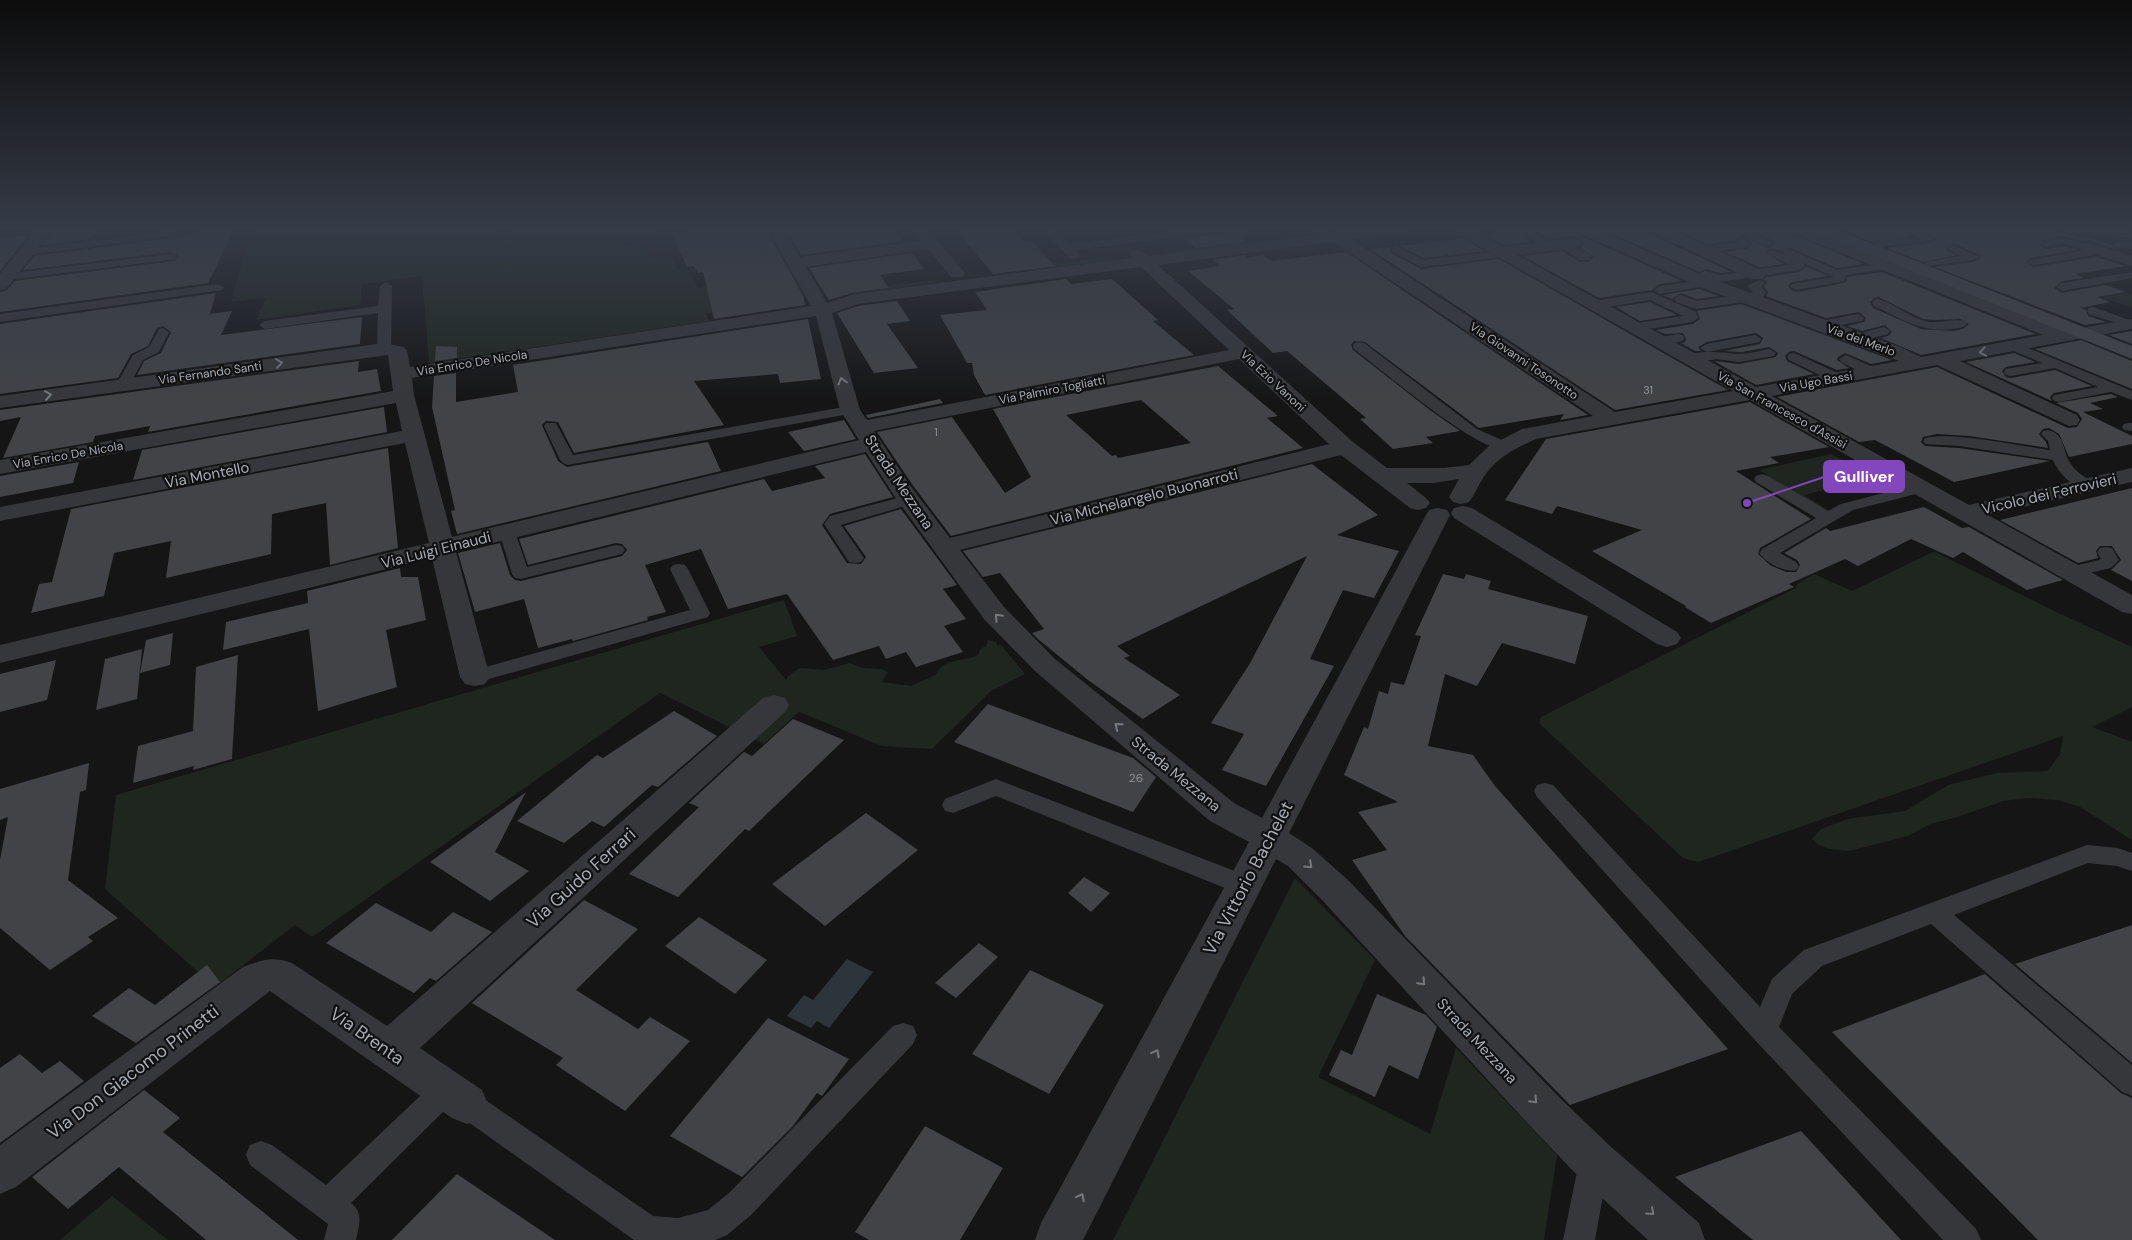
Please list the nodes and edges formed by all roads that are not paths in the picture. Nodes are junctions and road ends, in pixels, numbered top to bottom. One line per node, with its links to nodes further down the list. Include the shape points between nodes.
1 (386, 286): 24 (lane)
2 (818, 286): 19 (street, Strada Mezzana)
3 (881, 286): 19 (street)
4 (942, 286): 19 (street, via 855,299)
5 (1172, 286): 42 (street, Via Ezio Vanoni)
6 (1411, 286): 60 (street, Via Giovanni Tosonotto)
7 (1561, 286): 22 (street, Via San Francesco d'Assisi)
8 (1647, 286): 9 (lane, via 1662,290)
9 (1694, 286)
10 (1713, 286): 20 (street, Via del Merlo)
11 (1753, 286): 20 (lane, via 1759,294)
12 (1942, 286): 35 (street)
13 (1959, 286): 35 (main road)
14 (1975, 286): 35 (street)
15 (2069, 286): 16 (lane)
16 (2062, 287)
17 (218, 288): 26 (lane)
18 (1623, 293): 22 (lane)
19 (827, 295): 53 (street, Via Enrico De Nicola); 63 (street, Strada Mezzana, one-way to 19, via 826,319)
20 (1743, 298): 21 (lane, via 1696,305); 30 (street, Via del Merlo)
21 (1680, 299)
22 (1590, 302): 32 (street, Via San Francesco d'Assisi); 32 (lane, via 1651,296 1692,315 1692,318)
23 (1878, 303): 28 (lane, via 1930,326)
24 (384, 309): 29 (lane); 41 (lane)
25 (2093, 311): 31 (lane)
26 (0, 318)
27 (1858, 318): 30 (lane)
28 (1961, 324)
29 (265, 325)
30 (1821, 325): 36 (street, Via del Merlo)
31 (2131, 325): 35 (street, Via Ugo Bassi)
32 (1635, 327): 40 (street, Via San Francesco d'Assisi)
33 (1884, 331): 36 (lane)
34 (164, 332): 54 (lane, via 154,349 138,358)
35 (2072, 332): 39 (street, Via Ugo Bassi); 44 (main road)
36 (1858, 338): 48 (street, Via del Merlo)
37 (1755, 340): 40 (lane)
38 (1359, 346): 67 (lane, via 1472,432)
39 (2014, 346): 47 (street, Via Ugo Bassi, one-way to 47); 49 (lane)
40 (1677, 348): 43 (lane, via 1739,358); 56 (street, Via San Francesco d'Assisi)
41 (384, 349): 53 (street, via 397,350); 54 (street, Via Fernando Santi, one-way to 41)
42 (1243, 352): 63 (street, Via Palmiro Togliatti); 68 (street, Via Ezio Vanoni)
43 (1769, 353)
44 (2132, 353)
45 (1794, 356): 52 (lane)
46 (1846, 359): 50 (lane)
47 (1939, 360): 48 (street, Via Ugo Bassi); 61 (street)
48 (1919, 363): 50 (street, Via Ugo Bassi)
49 (2057, 364): 51 (lane); 55 (lane)
50 (1872, 372): 52 (street, Via Ugo Bassi)
51 (2011, 372)
52 (1837, 378): 56 (street, Via Ugo Bassi)
53 (403, 384): 65 (street); 70 (street, Via Enrico De Nicola)
54 (123, 385): 59 (street, Via Fernando Santi, one-way to 54)
55 (2112, 388): 57 (lane); 58 (lane)
56 (1753, 393): 60 (street, Via Ugo Bassi); 76 (street, Via San Francesco d'Assisi)
57 (2132, 396)
58 (2059, 398)
59 (0, 402)
60 (1612, 419): 67 (street, Via Ugo Bassi, via 1530,434)
61 (2069, 420)
62 (551, 426): 63 (lane, via 568,460)
63 (861, 427): 77 (street, Strada Mezzana); 82 (street, Via Luigi Einaudi)
64 (2048, 434): 69 (lane, via 2056,441)
65 (414, 435): 80 (street, Via Montello); 84 (street)
66 (1930, 441): 69 (lane)
67 (1503, 446): 71 (street, Via Vittorio Bachelet)
68 (1345, 447): 72 (street, Via Ezio Vanoni); 83 (street, Via Michelangelo Buonarroti)
69 (2059, 456): 75 (lane, via 2074,478)
70 (0, 467)
71 (1473, 467): 72 (street, Via Vittorio Bachelet, via 1440,477); 78 (street, Via Vittorio Bachelet)
72 (1381, 474): 78 (street, Via Ezio Vanoni)
73 (2132, 474): 75 (street, Vicolo dei Ferrovieri)
74 (1762, 479): 81 (lane)
75 (2086, 485): 79 (street, Vicolo dei Ferrovieri)
76 (1922, 488): 79 (street, Via San Francesco d'Assisi); 81 (lane, via 1848,506)
77 (909, 500): 83 (street, Strada Mezzana); 87 (lane, via 836,520 832,524)
78 (1443, 504): 92 (street, Via Ezio Vanoni); 98 (street, Via Vittorio Bachelet)
79 (1966, 513): 90 (street, Via San Francesco d'Assisi)
80 (0, 514)
81 (1829, 518): 88 (lane, via 1768,553)
82 (507, 532): 84 (street, Via Luigi Einaudi); 85 (lane, via 521,574)
83 (944, 547): 98 (street, Strada Mezzana, one-way to 83, via 1222,812 1045,665 994,613)
84 (442, 548): 93 (street, Via Luigi Einaudi); 94 (street)
85 (616, 550)
86 (2106, 552): 90 (lane, via 2110,560 2105,564)
87 (855, 558)
88 (1790, 566)
89 (679, 569): 94 (lane, via 701,613)
90 (2072, 572): 91 (street, Via San Francesco d'Assisi)
91 (2132, 606)
92 (1667, 638)
93 (0, 654)
94 (475, 677)
95 (774, 705): 105 (street, Via Guido Ferrari)
96 (1545, 791): 103 (lane)
97 (953, 805): 100 (lane, via 996,788)
98 (1269, 837): 100 (street, Via Vittorio Bachelet); 109 (street, Strada Mezzana, one-way to 109, via 1300,857 1335,890)
99 (2132, 862): 101 (lane, via 2087,854)
100 (1244, 885): 113 (street, Via Vittorio Bachelet, one-way to 100)
101 (1934, 912): 103 (lane, via 1813,958 1781,987); 106 (lane)
102 (267, 974): 105 (street, Via Brenta, via 278,974); 110 (street, Via Don Giacomo Prinetti)
103 (1764, 1030): 116 (lane)
104 (903, 1035): 107 (lane, via 740,1204 716,1224 678,1234 648,1230)
105 (388, 1051): 107 (street, Via Brenta)
106 (2132, 1083)
107 (456, 1097): 111 (lane)
108 (261, 1155): 111 (lane)
109 (1594, 1161): 114 (lane); 115 (street, Strada Mezzana, one-way to 115)
110 (0, 1172)
111 (327, 1205): 112 (lane, via 345,1218)
112 (340, 1240)
113 (1058, 1240)
114 (1580, 1240)
115 (1682, 1240)
116 (1965, 1240)

